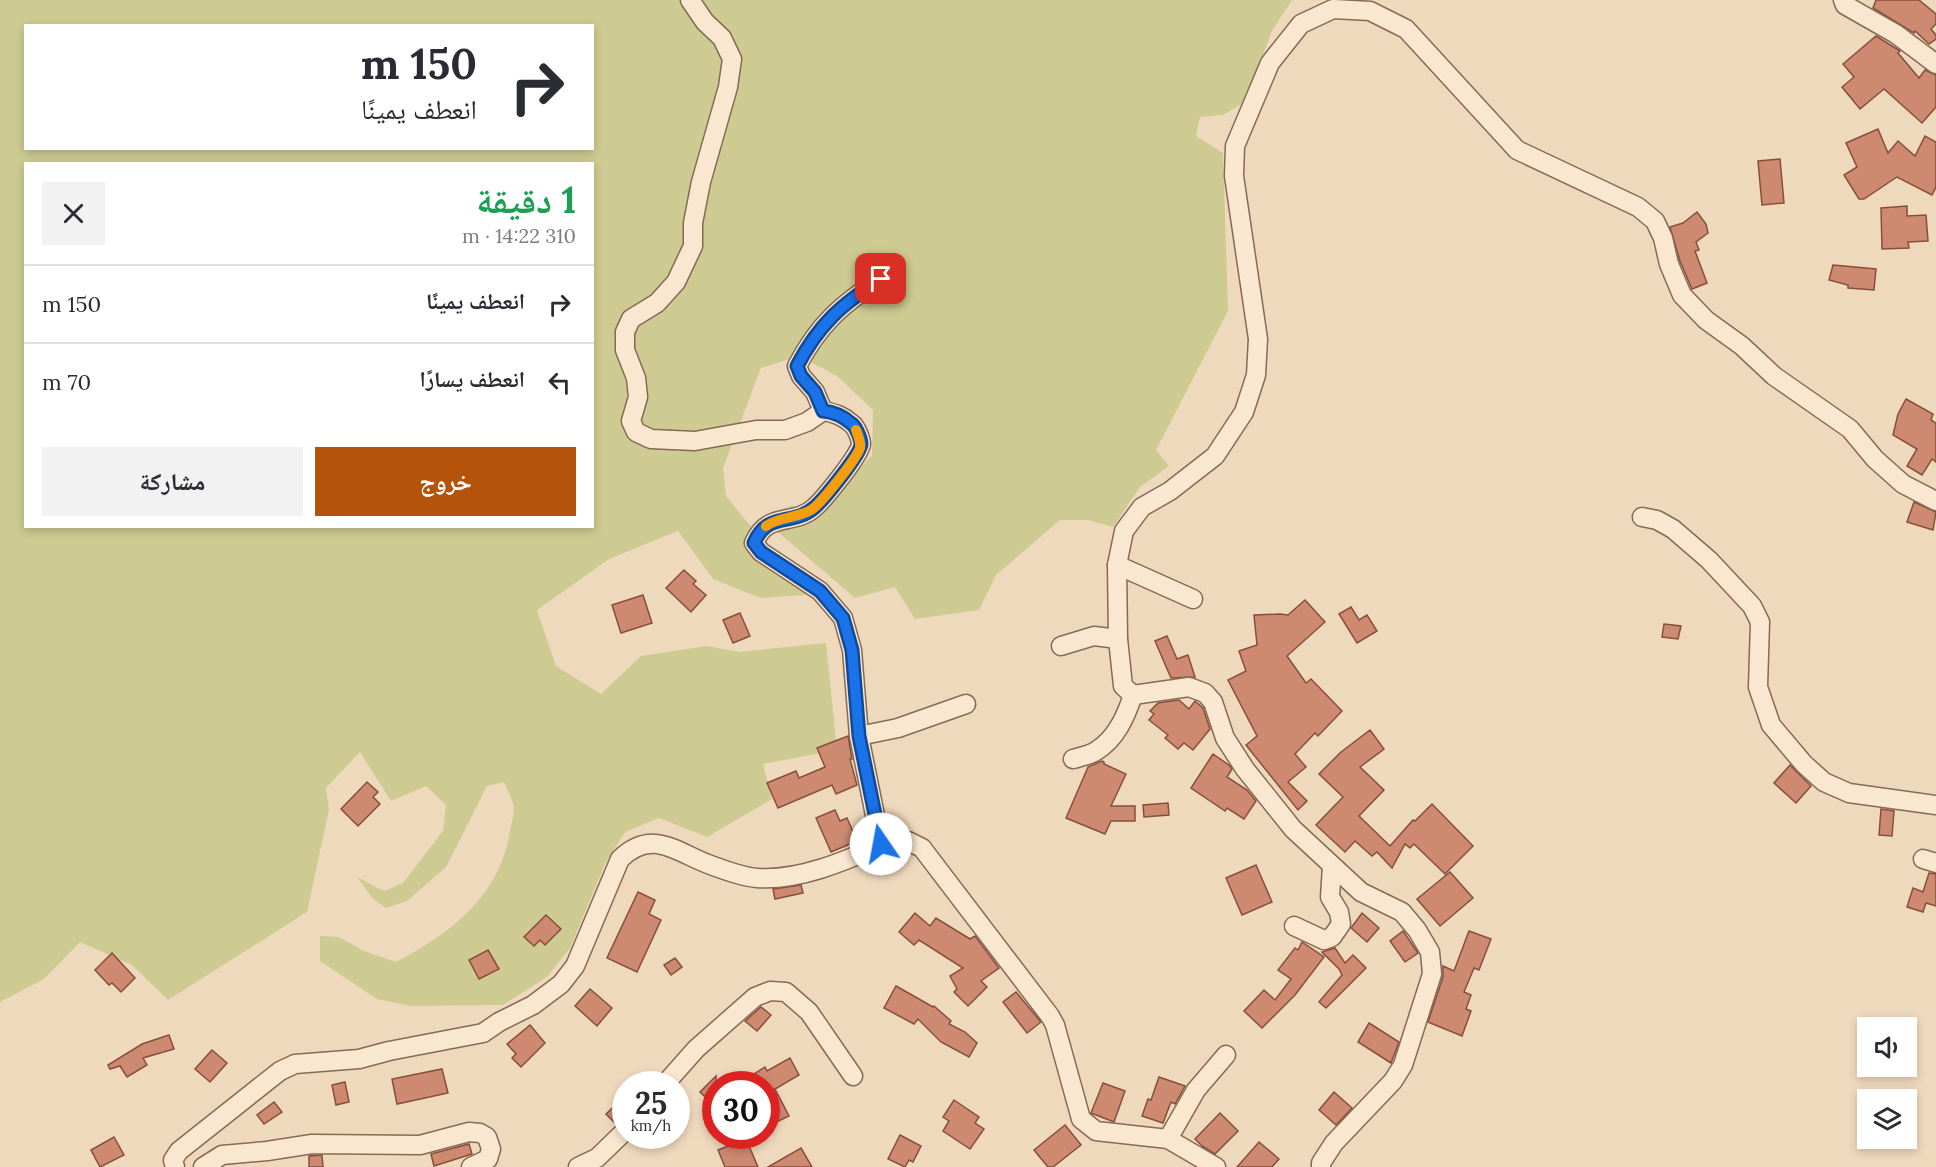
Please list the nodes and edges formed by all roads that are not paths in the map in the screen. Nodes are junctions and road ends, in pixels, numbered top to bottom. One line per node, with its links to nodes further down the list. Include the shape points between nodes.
1 (690, 0): 5 (street, via 722,38 732,59 699,192 693,246 676,282 657,303 631,319 625,332 625,350 636,378 638,397 631,421 636,432 651,439 695,441 756,430 785,430)
2 (1843, 0): 3 (street)
3 (1936, 64)
4 (881, 279): 5 (street, via 833,314 797,366)
5 (823, 411): 14 (street, via 837,413 855,426 861,445 856,457 814,509 771,523 759,531 754,543 761,552 820,591 843,618 852,650)
6 (1936, 501): 8 (street, via 1903,484 1850,429 1774,376 1706,320 1682,295 1656,221 1638,207 1517,150 1406,30 1370,11 1333,9 1301,24 1270,63 1235,146 1234,176 1258,339 1256,375 1244,412 1215,456 1142,507 1124,531)
7 (1642, 517): 16 (street, via 1673,529 1752,606 1760,622 1758,687 1771,725 1803,764 1824,782 1849,794)
8 (1117, 565): 9 (street); 10 (street)
9 (1193, 600)
10 (1118, 639): 11 (street, via 1094,636); 12 (street, via 1123,686)
11 (1061, 646)
12 (1133, 695): 15 (street, via 1125,719 1108,740 1096,751); 18 (street, via 1189,687 1205,693 1213,702 1225,738 1245,769 1293,829)
13 (966, 704): 14 (street, via 898,728)
14 (859, 736): 17 (street)
15 (1073, 759)
16 (1936, 805)
17 (881, 844): 23 (street, via 908,841 922,848 1050,1016 1081,1119 1096,1131); 25 (street, via 798,875 757,878 709,865 674,847 652,844 630,850 620,859 576,966 561,984 533,1005 483,1033 359,1059 295,1064 280,1071 179,1151 173,1160)
18 (1332, 866): 19 (street, via 1330,897 1341,924 1332,937 1324,940); 30 (street, via 1361,892 1402,912 1430,952 1432,974 1403,1065 1393,1081 1334,1143)
19 (1294, 926)
20 (1226, 1055): 23 (street, via 1196,1090)
21 (677, 1071): 22 (street, via 754,997 770,991 786,992 809,1012)
22 (853, 1076)
23 (1168, 1139): 29 (street)
24 (612, 1144): 28 (street, via 597,1158)
25 (175, 1167)
26 (202, 1167): 27 (street, via 222,1155 312,1144 420,1145 469,1132 480,1133 487,1137 491,1149 488,1159)
27 (471, 1167)
28 (578, 1167)
29 (1215, 1167)
30 (1321, 1167)

